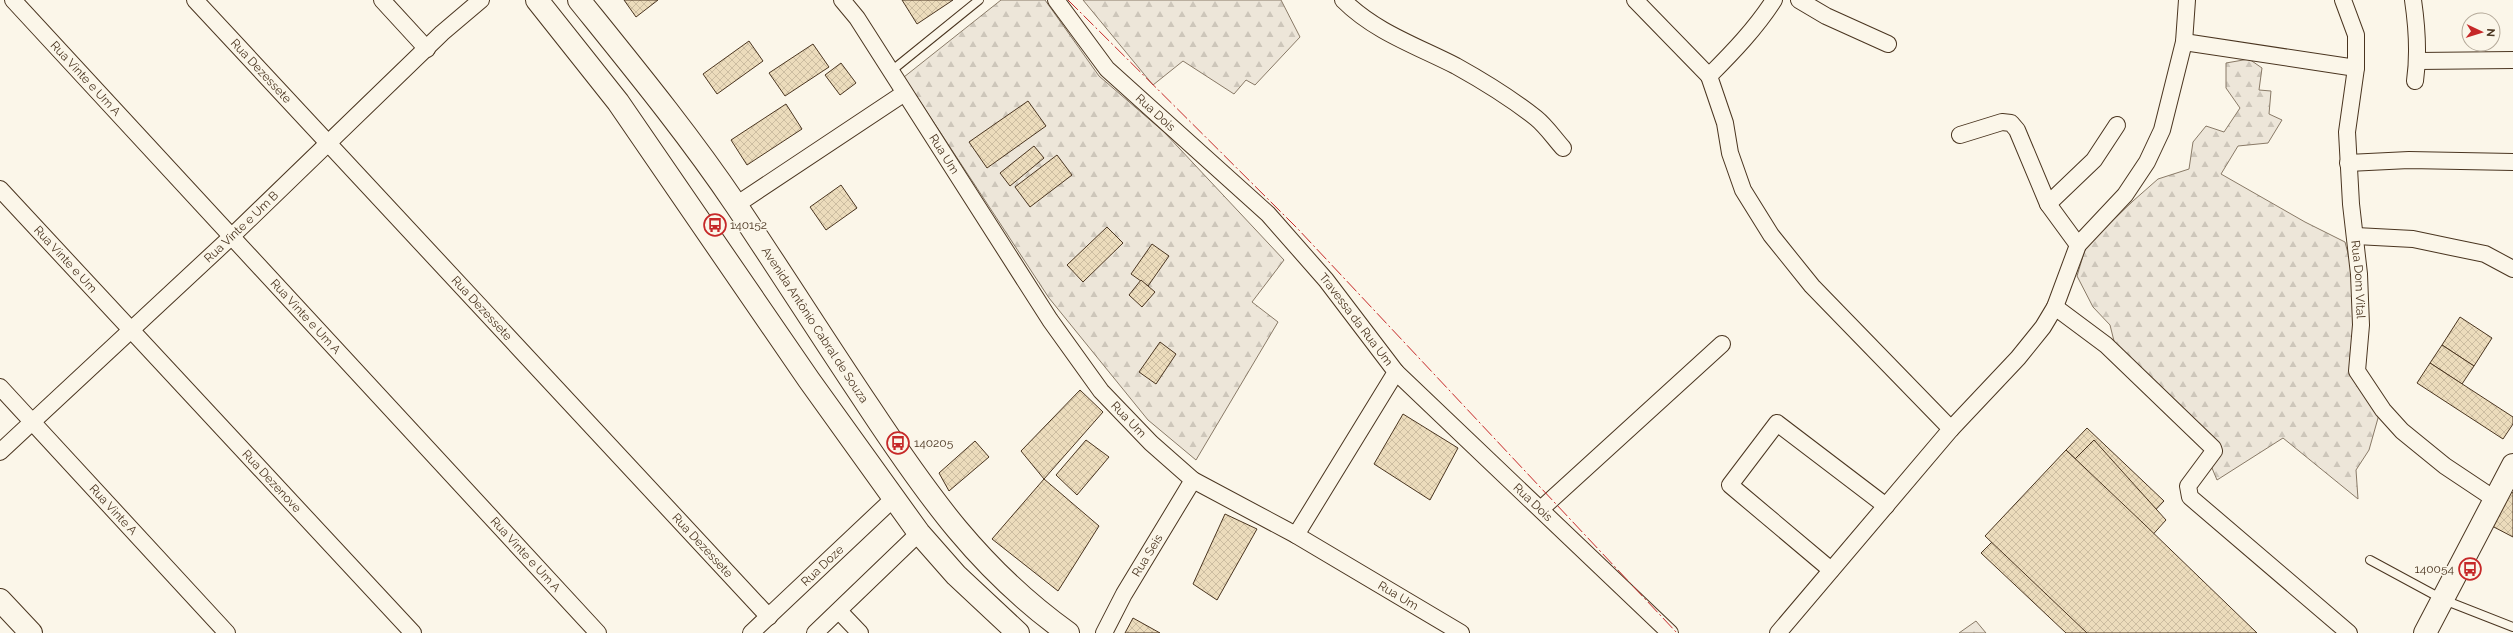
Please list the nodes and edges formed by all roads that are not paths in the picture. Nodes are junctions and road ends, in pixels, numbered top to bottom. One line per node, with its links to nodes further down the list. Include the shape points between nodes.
1 (13, 0): 38 (street, Rua Vinte e Um A)
2 (195, 0): 29 (street, Rua Dezessete)
3 (382, 0): 19 (street)
4 (481, 0): 19 (street, Rua Vinte e Um B)
5 (537, 0): 51 (main road, via 618,102)
6 (579, 0): 35 (main road, Avenida Antônio Cabral de Souza, via 655,94)
7 (842, 0): 23 (street, Rua Um, via 857,18)
8 (979, 0): 23 (lane)
9 (1056, 0): 36 (street, Rua Dois, via 1107,69)
10 (1343, 0): 30 (street, via 1354,11 1390,35 1457,67 1513,102 1537,119)
11 (1635, 0): 24 (street)
12 (1774, 0): 24 (street, via 1765,15 1736,49)
13 (1799, 0): 18 (street, via 1826,16)
14 (2187, 0): 17 (street)
15 (2343, 0): 22 (street, Rua Dom Vital, via 2356,35)
16 (2413, 0): 20 (street)
17 (2184, 42): 22 (street); 39 (street, via 2162,130 2147,162 2125,195)
18 (1888, 44)
19 (427, 49): 29 (street, Rua Vinte e Um B)
20 (2418, 60): 21 (street); 25 (street)
21 (2513, 60)
22 (2356, 68): 32 (street, Rua Dom Vital, via 2347,132)
23 (890, 72): 26 (street, Rua Um)
24 (1709, 76): 47 (street, via 1743,190 1771,235 1812,286)
25 (2415, 81)
26 (903, 94): 35 (street); 49 (street, Rua Um, via 1046,313 1101,391 1151,444)
27 (2117, 126): 34 (street, via 2085,169)
28 (1960, 135): 34 (street, via 2002,122 2011,123 2018,130)
29 (328, 144): 38 (street, Rua Vinte e Um B); 61 (street, Rua Dezessete)
30 (1563, 148)
31 (2513, 162): 32 (street, via 2409,160)
32 (2348, 163): 37 (street, Rua Dom Vital)
33 (0, 189): 42 (street, Rua Vinte e Um)
34 (2048, 204): 39 (street)
35 (736, 205): 71 (main road, Avenida Antônio Cabral de Souza, via 924,489 979,556 1030,606)
36 (1268, 214): 44 (street, Travessa da Rua Um, via 1326,280)
37 (2356, 236): 40 (street, via 2413,239 2485,254); 50 (street, Rua Dom Vital, via 2361,325 2357,371 2383,410 2402,431 2445,466)
38 (231, 237): 42 (street, Rua Vinte e Um B); 66 (street, Rua Vinte e Um A)
39 (2078, 245): 41 (street)
40 (2513, 269)
41 (2055, 307): 47 (street, via 2018,358); 76 (street, via 2106,346 2213,448 2214,451 2188,486 2190,497)
42 (130, 329): 46 (street, Rua Vinte e Um B); 65 (street, Rua Dezenove)
43 (1722, 344): 53 (street)
44 (1396, 372): 53 (street, Rua Dois); 55 (street, Travessa da Rua Um)
45 (0, 387): 46 (street, Rua Vinte A)
46 (34, 422): 48 (street, Rua Vinte e Um B); 64 (street, Rua Vinte A)
47 (1951, 429): 52 (street)
48 (0, 452)
49 (1193, 480): 55 (street, Rua Um); 72 (street, Rua Seis, via 1124,594)
50 (2507, 483): 59 (main road)
51 (893, 499): 54 (main road); 61 (street, Rua Doze)
52 (1886, 506): 57 (street); 57 (street, via 1777,423 1730,485)
53 (1541, 509): 74 (street, Rua Dois)
54 (919, 533): 60 (street); 70 (main road, via 956,575)
55 (1296, 535): 73 (street, Rua Um)
56 (2370, 560): 59 (lane)
57 (1831, 570): 75 (street)
58 (0, 600): 63 (main road)
59 (2444, 600): 62 (lane); 77 (main road)
60 (839, 611): 68 (street); 69 (street)
61 (769, 617): 67 (street, Rua Doze)
62 (2513, 627)
63 (31, 633)
64 (227, 633)
65 (413, 633)
66 (598, 633)
67 (751, 633)
68 (815, 633)
69 (860, 633)
70 (1018, 633)
71 (1068, 633)
72 (1104, 633)
73 (1461, 633)
74 (1670, 633)
75 (1778, 633)
76 (2349, 633)
77 (2425, 633)

